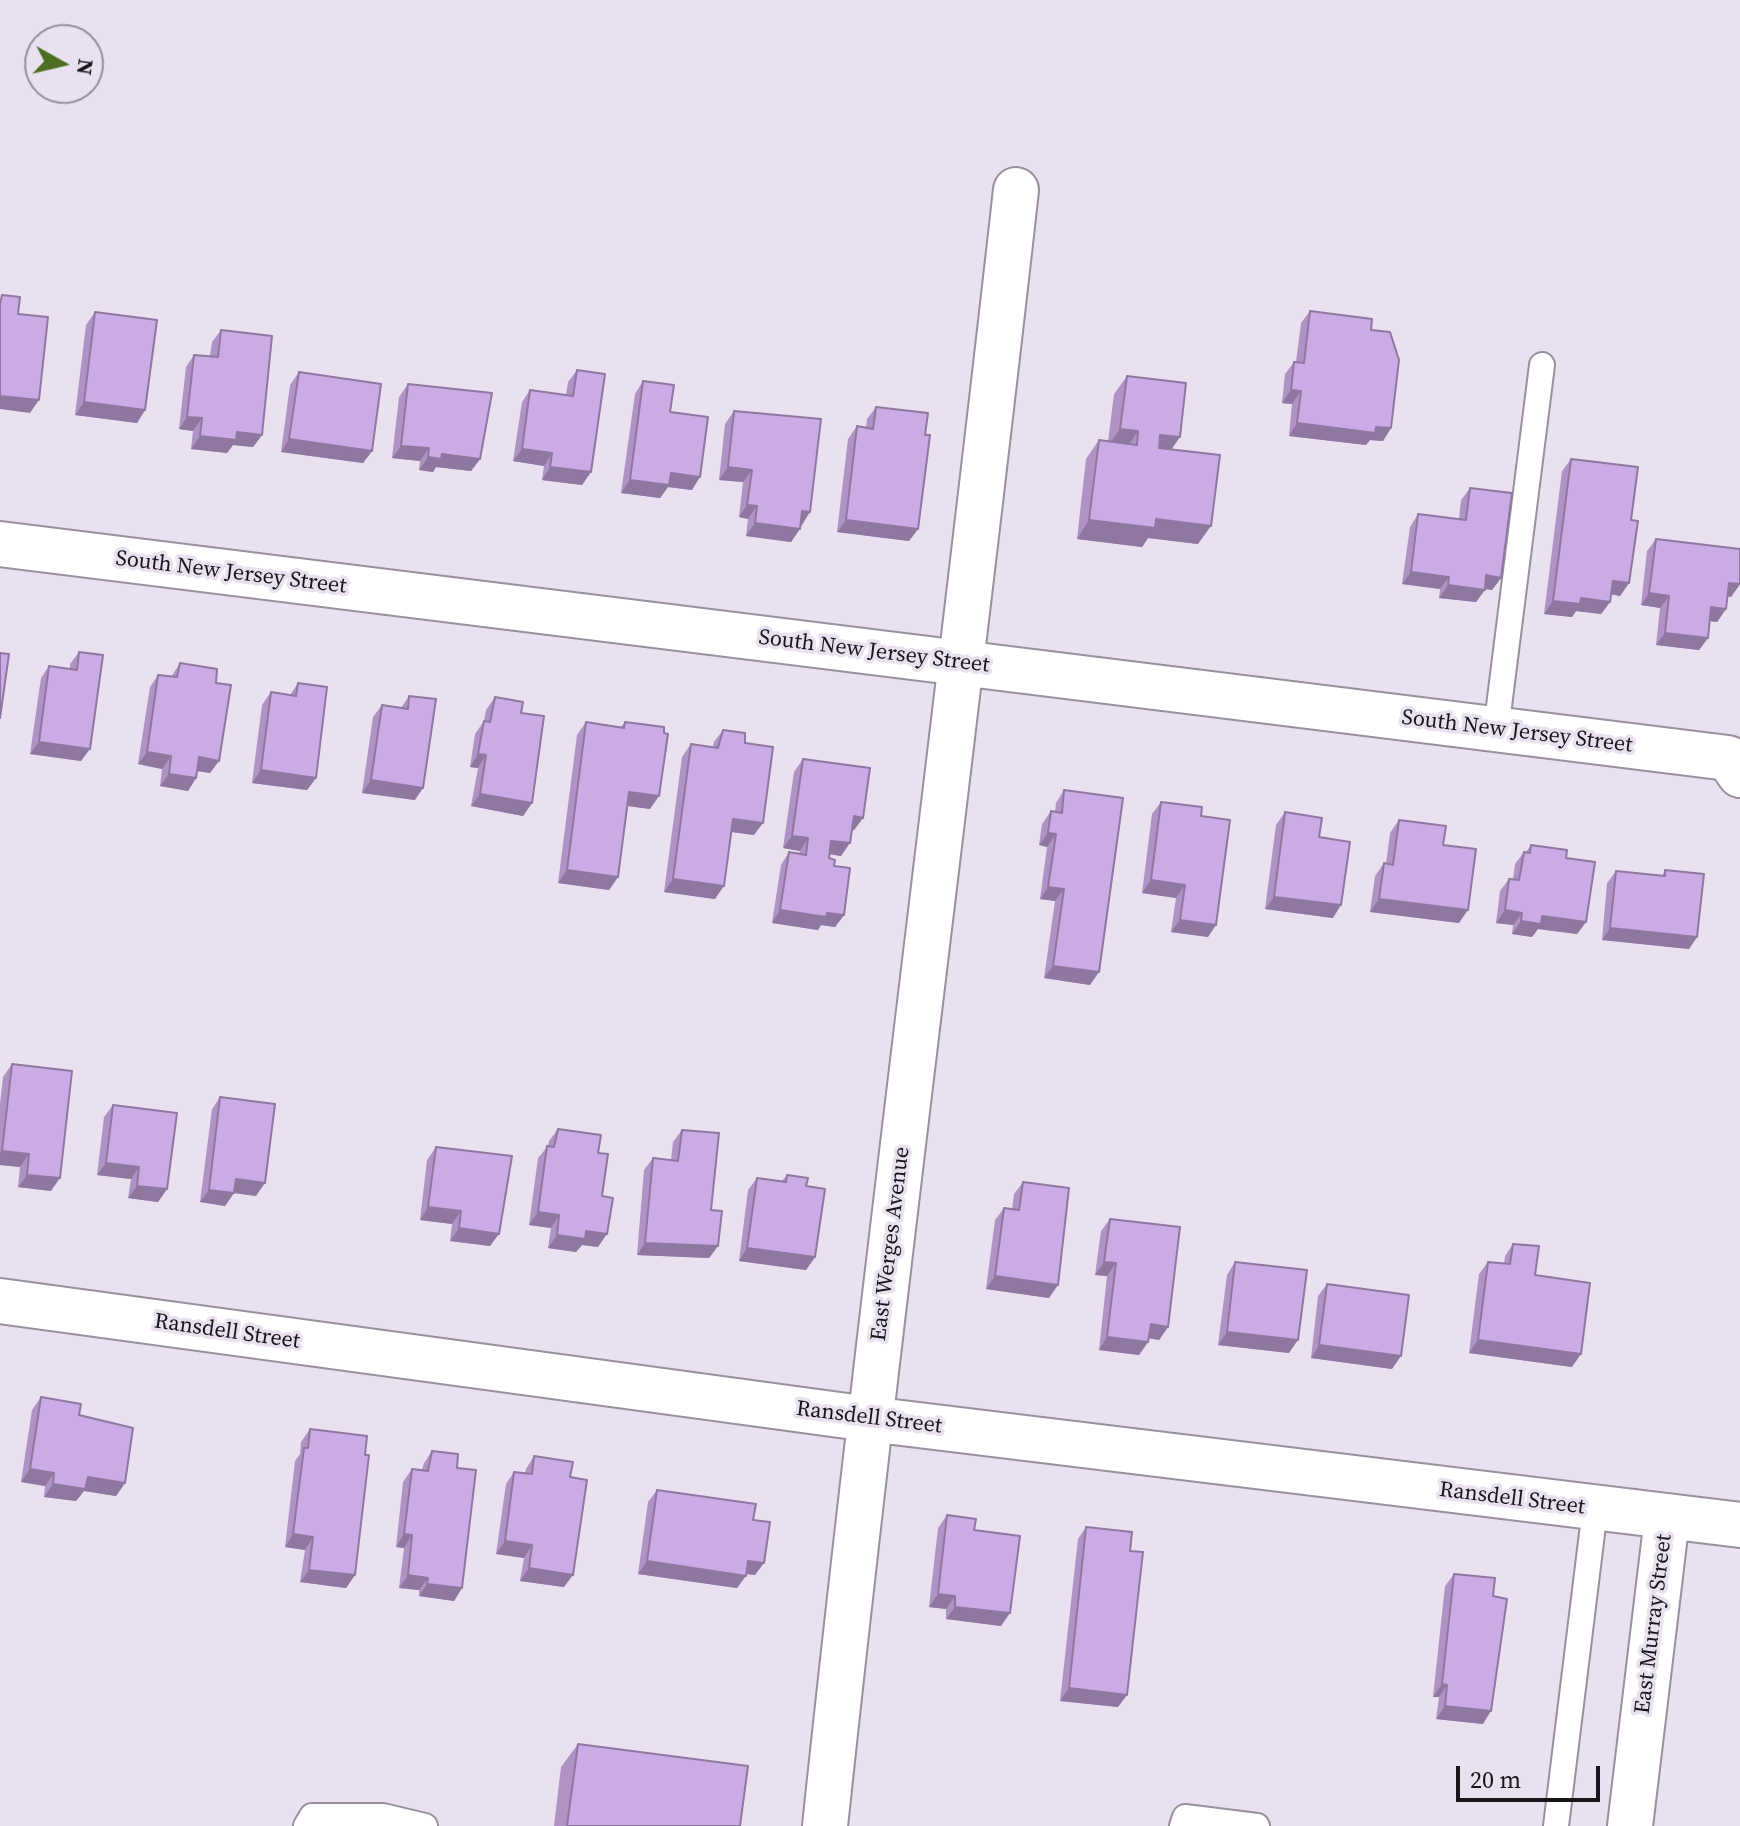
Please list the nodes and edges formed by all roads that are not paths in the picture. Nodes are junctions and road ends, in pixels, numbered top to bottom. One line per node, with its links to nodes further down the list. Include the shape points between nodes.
1 (1016, 190): 4 (street, East Werges Avenue)
2 (1542, 365): 5 (lane)
3 (0, 544): 4 (street, South New Jersey Street)
4 (964, 663): 5 (street, South New Jersey Street); 8 (street, East Werges Avenue)
5 (1496, 730): 6 (street, South New Jersey Street, via 1728,758)
6 (1740, 775)
7 (0, 1301): 8 (street, Ransdell Street)
8 (869, 1419): 9 (street, Ransdell Street); 14 (street, East Werges Avenue)
9 (1595, 1509): 10 (street, Ransdell Street); 17 (lane)
10 (1667, 1518): 11 (street, Ransdell Street); 18 (street, East Murray Street)
11 (1740, 1525)
12 (306, 1826): 13 (lane, via 312,1816 383,1816)
13 (425, 1826)
14 (825, 1826)
15 (1182, 1826): 16 (lane, via 1185,1817)
16 (1257, 1826)
17 (1556, 1826)
18 (1630, 1826)

